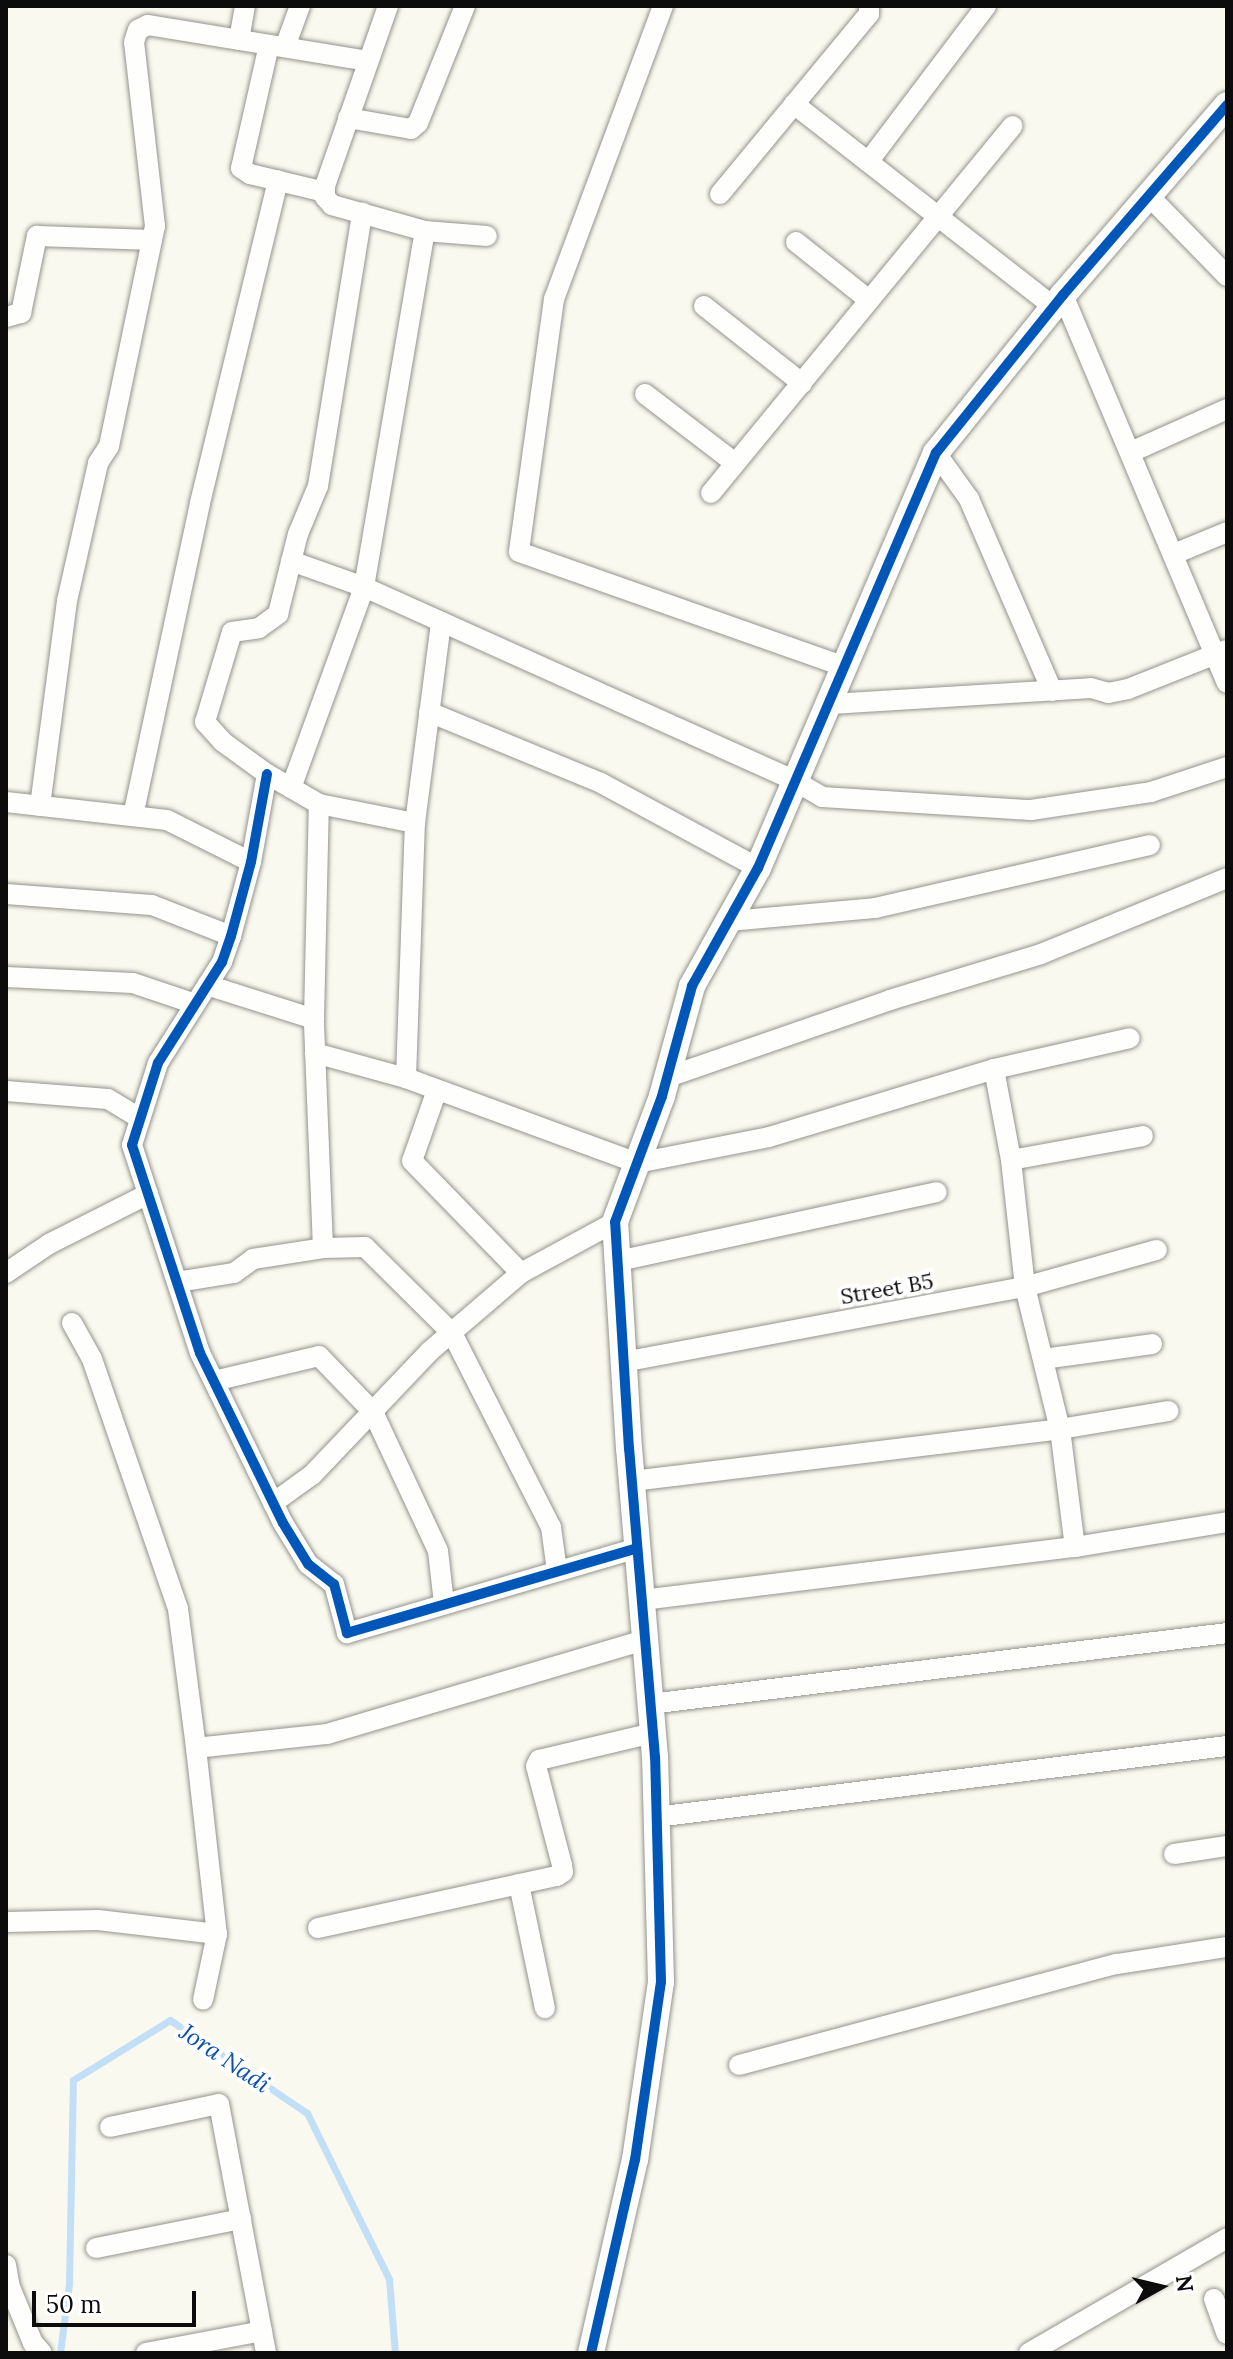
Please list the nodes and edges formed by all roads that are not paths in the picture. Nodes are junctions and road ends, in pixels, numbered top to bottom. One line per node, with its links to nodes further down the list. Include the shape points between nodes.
1 (170, 6): 9 (street)
2 (245, 6): 10 (street)
3 (300, 6): 11 (street)
4 (388, 6): 12 (street)
5 (465, 6): 15 (street, via 418,123 411,129)
6 (663, 6): 46 (street, via 554,299 519,552)
7 (986, 6): 17 (street)
8 (865, 9): 13 (street)
9 (168, 28): 10 (street); 26 (street, via 148,25 138,30 134,42 155,226)
10 (239, 40): 11 (street)
11 (277, 46): 12 (street); 18 (street, via 239,164 250,174)
12 (368, 61): 15 (street)
13 (794, 104): 17 (street); 20 (street)
14 (1227, 105): 21 (street)
15 (348, 118): 19 (street)
16 (1012, 126): 23 (street)
17 (868, 162): 23 (street)
18 (278, 180): 19 (street); 58 (street, via 200,503)
19 (325, 192): 22 (street, via 332,205)
20 (720, 194)
21 (1149, 196): 28 (street); 30 (street)
22 (362, 213): 24 (street); 42 (street, via 318,486)
23 (937, 217): 29 (street); 30 (street)
24 (425, 231): 25 (street); 43 (street)
25 (487, 236)
26 (152, 240): 32 (street, via 37,236 21,313); 57 (street, via 109,446 98,463 67,601)
27 (796, 242): 29 (street)
28 (1227, 276)
29 (869, 300): 33 (street)
30 (1059, 301): 36 (street); 37 (street)
31 (704, 306): 33 (street)
32 (6, 317)
33 (802, 383): 38 (street)
34 (645, 394): 38 (street)
35 (1227, 409): 36 (street)
36 (1131, 452): 41 (street)
37 (936, 453): 46 (street); 48 (street, via 969,499)
38 (735, 463): 39 (street)
39 (711, 493)
40 (1227, 532): 41 (street)
41 (1174, 554): 45 (street)
42 (291, 561): 43 (street); 52 (street, via 278,614 259,628 232,632 205,722)
43 (364, 587): 44 (street); 54 (street)
44 (441, 622): 50 (street); 53 (street)
45 (1222, 652): 47 (street); 48 (street, via 1128,689)
46 (846, 667): 49 (street)
47 (1227, 683)
48 (1052, 691): 49 (street)
49 (831, 704): 53 (street)
50 (429, 712): 59 (street); 62 (street, via 601,783)
51 (1227, 767): 53 (street, via 1151,792 1031,810 822,797)
52 (267, 774): 54 (street); 61 (street)
53 (793, 780): 62 (street)
54 (291, 788): 56 (street)
55 (6, 802): 57 (street)
56 (319, 804): 59 (street); 70 (street)
57 (40, 806): 58 (street)
58 (133, 816): 61 (street, via 167,820)
59 (415, 823): 75 (street)
60 (1150, 845): 65 (street, via 875,908)
61 (251, 862): 66 (street)
62 (758, 868): 65 (street)
63 (1227, 878): 74 (street, via 1041,954)
64 (6, 894): 66 (street, via 152,905)
65 (730, 921): 74 (street, via 692,986)
66 (231, 936): 68 (street)
67 (6, 977): 69 (street, via 133,983)
68 (207, 985): 69 (street); 70 (street)
69 (195, 1004): 78 (street, via 158,1063)
70 (314, 1019): 72 (street)
71 (1130, 1038): 73 (street)
72 (315, 1053): 75 (street); 85 (street)
73 (994, 1069): 80 (street); 81 (street, via 769,1137)
74 (668, 1077): 81 (street)
75 (406, 1078): 76 (street)
76 (437, 1090): 81 (street); 89 (street, via 412,1161)
77 (6, 1091): 78 (street, via 108,1099)
78 (140, 1118): 83 (street, via 132,1145)
79 (1143, 1136): 80 (street)
80 (1011, 1160): 91 (street)
81 (637, 1163): 84 (street)
82 (937, 1192): 87 (street)
83 (148, 1194): 88 (street, via 49,1244); 90 (street)
84 (615, 1222): 87 (street); 89 (street)
85 (323, 1248): 90 (street, via 253,1259 234,1273); 93 (street, via 365,1247)
86 (1157, 1250): 91 (street, Street B5)
87 (618, 1261): 96 (street)
88 (6, 1273)
89 (521, 1273): 93 (street)
90 (177, 1282): 97 (street)
91 (1025, 1287): 95 (street); 96 (street, Street B5)
92 (72, 1323): 114 (street, via 92,1359 178,1609)
93 (452, 1333): 99 (street); 106 (street, via 551,1527)
94 (1152, 1344): 95 (street)
95 (1043, 1359): 100 (street)
96 (623, 1362): 101 (street)
97 (214, 1381): 99 (street, via 319,1356); 102 (street)
98 (1169, 1411): 100 (street)
99 (373, 1412): 102 (street, via 312,1475); 108 (street, via 438,1551)
100 (1060, 1429): 101 (street); 104 (street)
101 (632, 1481): 105 (street)
102 (273, 1503): 108 (street, via 308,1564 334,1584 347,1633)
103 (1227, 1522): 104 (street)
104 (1075, 1547): 107 (street)
105 (637, 1548): 106 (street); 107 (street)
106 (557, 1571): 108 (street)
107 (642, 1600): 110 (street)
108 (444, 1604)
109 (1227, 1633): 111 (street)
110 (645, 1640): 111 (street); 114 (street, via 327,1734)
111 (650, 1704): 112 (street)
112 (653, 1733): 115 (street); 118 (street, via 539,1760 536,1766 563,1872)
113 (1227, 1746): 115 (street)
114 (196, 1748): 121 (street)
115 (656, 1817): 137 (street, via 661,1982 635,2160)
116 (1227, 1846): 117 (street)
117 (1174, 1854)
118 (519, 1884): 120 (street); 124 (street)
119 (6, 1922): 121 (street, via 98,1920)
120 (318, 1928)
121 (217, 1934): 123 (street)
122 (1227, 1947): 125 (street, via 1117,1964)
123 (203, 2000)
124 (545, 2008)
125 (739, 2065)
126 (110, 2127): 127 (street, via 219,2104)
127 (241, 2219): 129 (street); 132 (street)
128 (1227, 2238): 138 (street)
129 (96, 2248)
130 (6, 2265): 134 (street, via 10,2287)
131 (1214, 2299): 133 (street)
132 (262, 2331): 135 (street); 136 (street)
133 (1227, 2334)
134 (42, 2353)
135 (146, 2353)
136 (266, 2353)
137 (591, 2353)
138 (1029, 2353)

